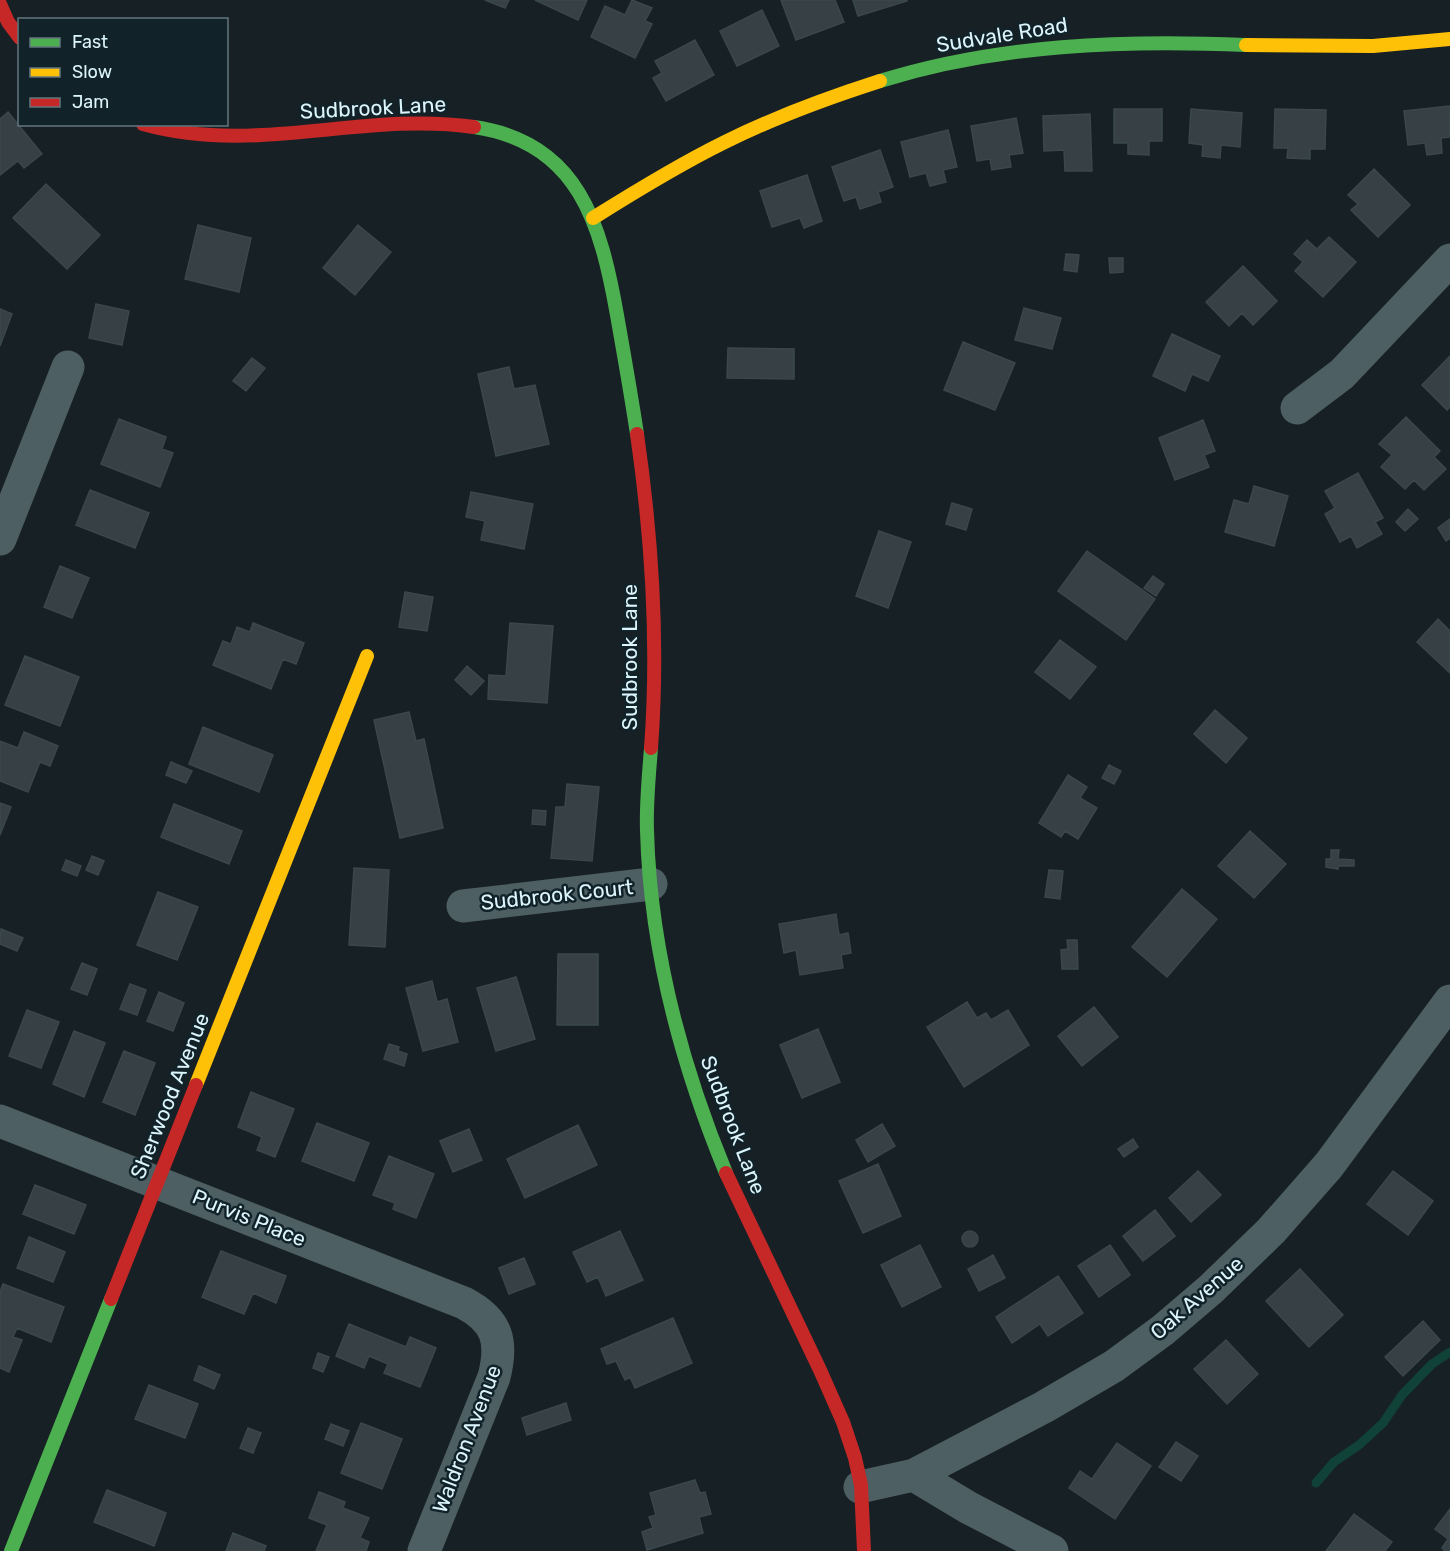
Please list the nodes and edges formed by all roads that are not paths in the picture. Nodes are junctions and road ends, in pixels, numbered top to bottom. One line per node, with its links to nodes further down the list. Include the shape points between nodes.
1 (0, 4): 2 (street)
2 (18, 36)
3 (1450, 39): 5 (street, Sudvale Road, via 1354,46 1143,42 1061,45 968,58 885,79 743,133 673,169)
4 (149, 126): 5 (street, Sudbrook Lane, via 206,136 256,138 407,124 459,125 494,131 527,142 553,160 576,187)
5 (593, 218): 11 (street, Sudbrook Lane, via 615,303 627,371 648,531 655,644 647,820)
6 (1450, 260): 8 (street, via 1342,374)
7 (68, 367): 9 (street)
8 (1297, 408)
9 (0, 538)
10 (367, 656): 15 (street, Sherwood Avenue)
11 (651, 885): 12 (street, Sudbrook Court); 18 (street, Sudbrook Lane, via 659,949 687,1071 728,1178 821,1371 851,1448)
12 (462, 906)
13 (1450, 1001): 17 (street, Oak Avenue, via 1329,1165 1272,1231 1211,1289 1114,1366)
14 (0, 1121): 15 (street, Purvis Place)
15 (158, 1182): 16 (street, Purvis Place, via 464,1303); 19 (street, Sherwood Avenue)
16 (492, 1325): 20 (street, Waldron Avenue, via 499,1357 494,1377)
17 (914, 1475): 18 (street, Oak Avenue); 22 (street)
18 (860, 1487): 21 (street, Sudbrook Lane)
19 (11, 1551)
20 (424, 1551)
21 (864, 1551)
22 (1052, 1551)

